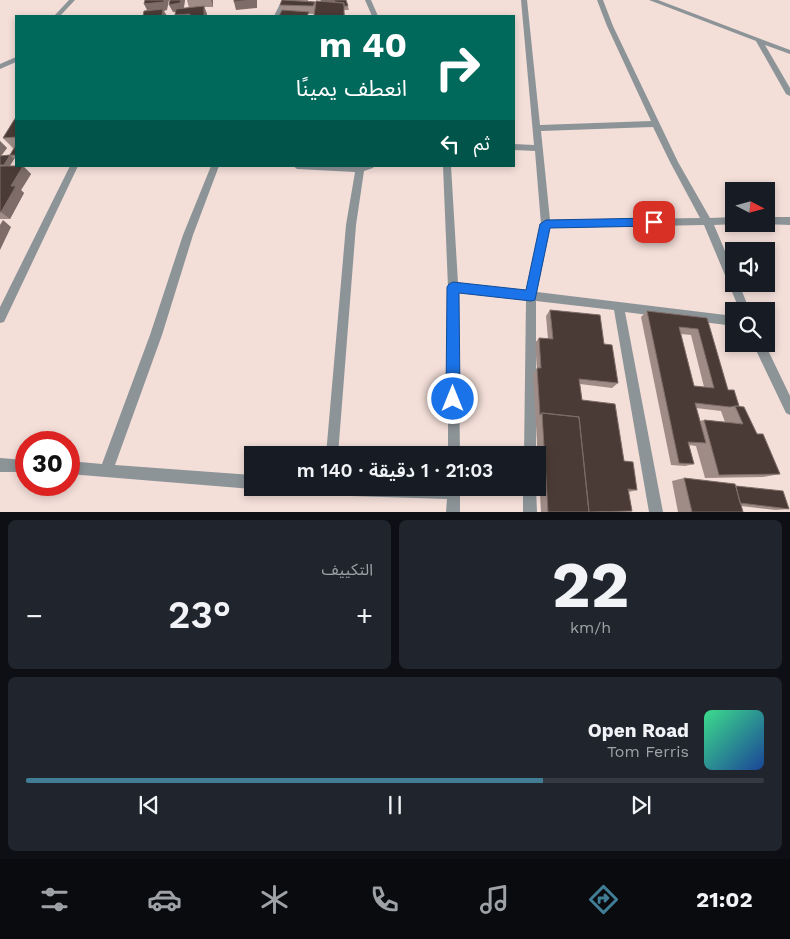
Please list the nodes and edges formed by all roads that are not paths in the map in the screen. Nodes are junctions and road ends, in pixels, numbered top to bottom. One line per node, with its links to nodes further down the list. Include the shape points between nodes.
1 (72, 0): 8 (street)
2 (285, 0): 9 (street)
3 (368, 0): 10 (street)
4 (524, 0): 17 (street)
5 (600, 0): 16 (street)
6 (653, 0): 7 (street); 11 (street)
7 (661, 0)
8 (58, 15)
9 (278, 15)
10 (375, 15)
11 (759, 41): 12 (street); 15 (street)
12 (790, 52)
13 (15, 60): 14 (street)
14 (0, 67)
15 (790, 94)
16 (657, 124): 17 (street); 25 (street)
17 (538, 128): 19 (street)
18 (515, 146): 19 (street)
19 (538, 148): 29 (street)
20 (74, 167): 34 (street)
21 (215, 167): 44 (street)
22 (331, 167): 24 (street)
23 (447, 167): 30 (street)
24 (365, 168): 38 (street, via 351,225)
25 (707, 221): 26 (street); 29 (street); 32 (street)
26 (725, 221)
27 (775, 221): 28 (street)
28 (790, 221)
29 (546, 224): 31 (street)
30 (453, 287): 31 (street); 39 (street)
31 (531, 296): 33 (street); 40 (street)
32 (741, 302)
33 (619, 306): 35 (street); 50 (street)
34 (0, 318)
35 (725, 320)
36 (763, 352): 37 (street)
37 (790, 409)
38 (333, 446)
39 (454, 446)
40 (530, 446)
41 (0, 465): 42 (street)
42 (15, 466)
43 (80, 468): 44 (street)
44 (106, 469): 45 (street)
45 (244, 481)
46 (454, 496): 48 (street)
47 (530, 496): 49 (street)
48 (453, 512)
49 (530, 512)
50 (656, 512)

